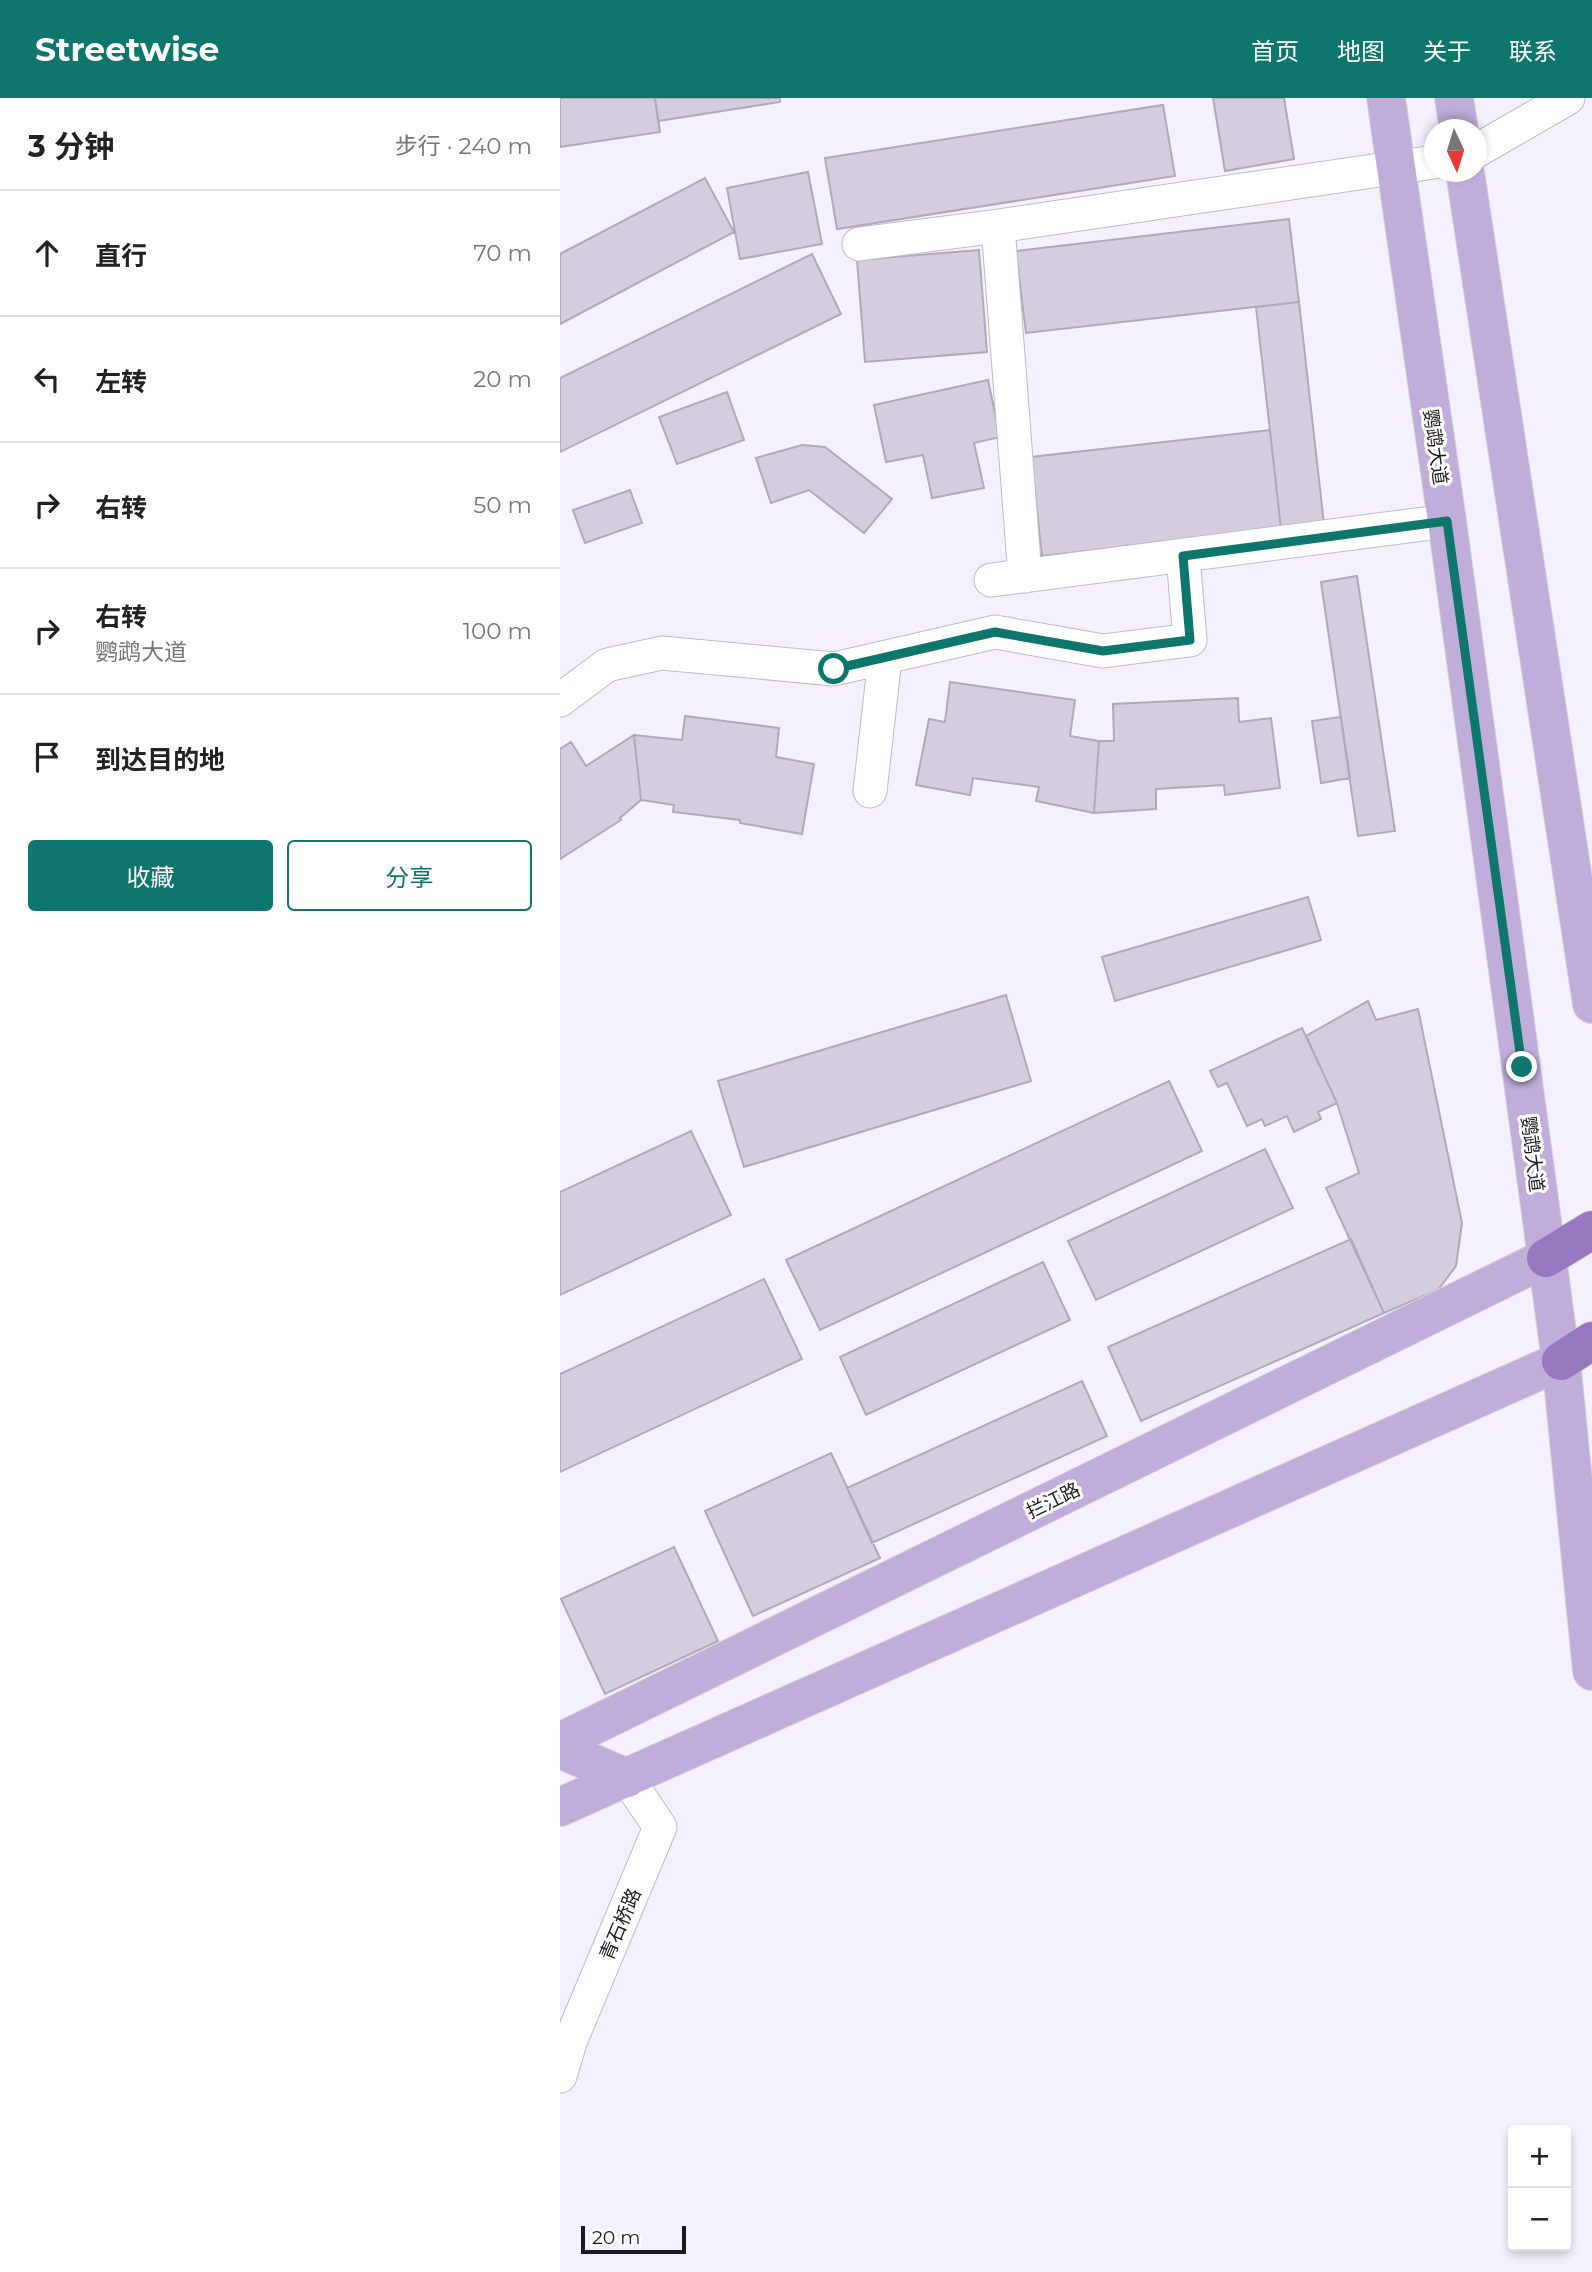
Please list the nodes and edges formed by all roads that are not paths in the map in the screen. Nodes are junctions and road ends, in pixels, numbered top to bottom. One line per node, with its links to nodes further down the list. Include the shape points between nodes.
1 (1386, 98): 7 (main road, 鹦鹉大道)
2 (1454, 98): 4 (main road)
3 (1568, 98): 5 (street)
4 (1457, 119)
5 (1487, 145)
6 (1424, 163): 7 (street)
7 (1396, 167): 9 (street); 11 (main road, 鹦鹉大道)
8 (1467, 182): 18 (main road)
9 (998, 226): 10 (street); 13 (street)
10 (859, 244)
11 (1447, 521): 12 (street); 20 (main road, 鹦鹉大道)
12 (1183, 556): 13 (street); 15 (street, via 1190,640 1103,651 995,632)
13 (1025, 576): 14 (street)
14 (991, 580)
15 (885, 658): 16 (street, via 834,669 662,653 607,665); 17 (street)
16 (560, 700)
17 (870, 791)
18 (1592, 1004)
19 (1592, 1230): 20 (highway)
20 (1546, 1258): 21 (main road, 鹦鹉大道); 23 (main road, 拦江路)
21 (1576, 1351): 22 (main road, 鹦鹉大道); 25 (main road)
22 (1592, 1671)
23 (560, 1742)
24 (560, 1749): 25 (main road)
25 (627, 1778): 26 (main road); 27 (street, 青石桥路, via 660,1827 569,2042)
26 (560, 1807)
27 (560, 2077)

